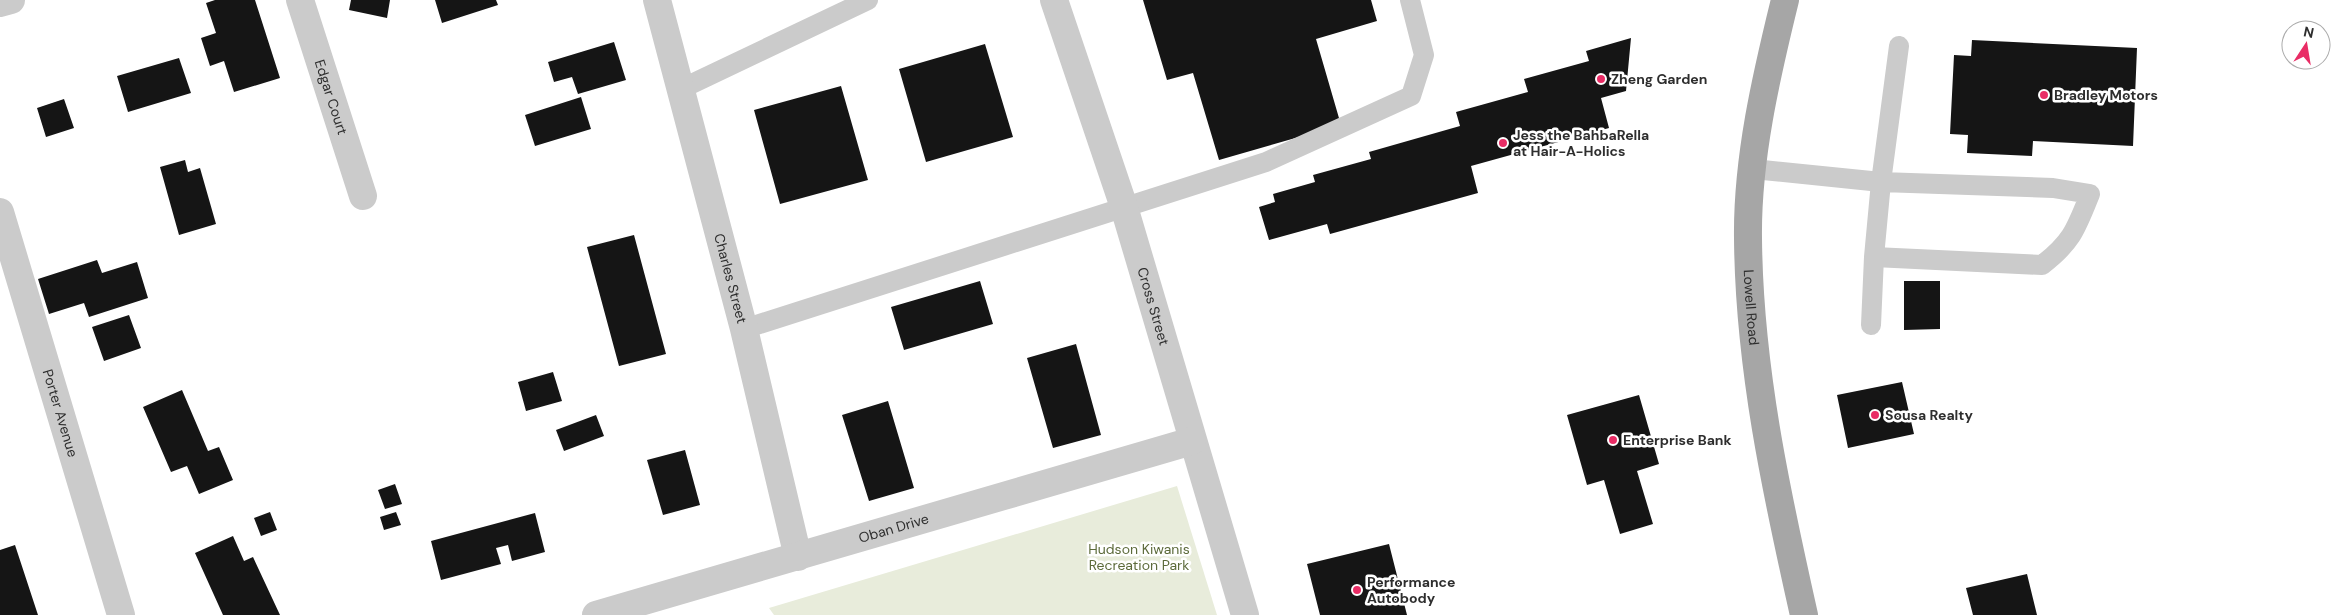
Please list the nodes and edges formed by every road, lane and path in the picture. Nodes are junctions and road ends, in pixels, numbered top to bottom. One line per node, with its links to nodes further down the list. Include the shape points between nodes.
1 (11, 0): 8 (street)
2 (300, 0): 13 (street, Edgar Court)
3 (657, 0): 10 (street, Charles Street)
4 (868, 0): 10 (lane)
5 (1054, 0): 14 (street, Cross Street)
6 (1410, 0): 14 (lane, via 1424,54 1411,96 1266,162)
7 (1785, 0): 11 (main road, Lowell Road, via 1768,68)
8 (0, 3)
9 (1899, 46): 12 (lane)
10 (681, 89): 18 (street, Charles Street)
11 (1753, 169): 12 (lane); 24 (main road, Lowell Road, via 1748,237 1754,347 1768,449)
12 (1881, 182): 16 (lane); 16 (lane, via 2054,188 2090,194 2076,229 2062,249 2042,265)
13 (363, 196)
14 (1124, 206): 18 (lane); 19 (street, Cross Street)
15 (0, 212): 21 (street, Porter Avenue)
16 (1874, 257): 17 (lane)
17 (1871, 325)
18 (744, 329): 20 (street, Charles Street)
19 (1192, 441): 20 (street, Oban Drive); 23 (street, Cross Street)
20 (798, 557): 22 (street, Oban Drive)
21 (121, 615)
22 (596, 615)
23 (1245, 615)
24 (1804, 615)

